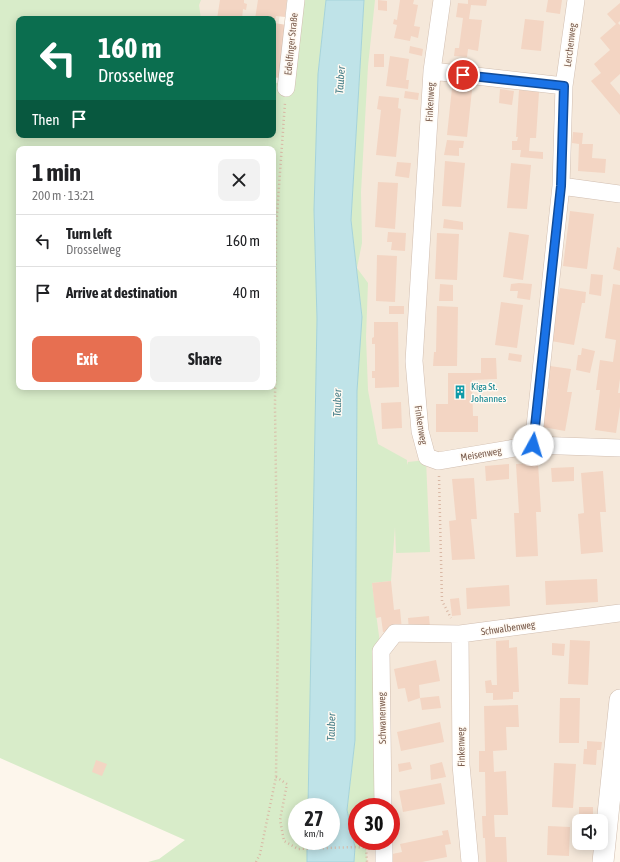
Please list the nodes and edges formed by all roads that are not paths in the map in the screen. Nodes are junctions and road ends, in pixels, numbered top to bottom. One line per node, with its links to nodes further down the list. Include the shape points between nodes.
1 (296, 0): 6 (street, Edelfinger Straße)
2 (442, 0): 4 (street, Finkenweg)
3 (576, 0): 5 (street, Lerchenweg)
4 (432, 71): 5 (street); 11 (street, Finkenweg, via 414,361 420,431 427,457)
5 (564, 86): 7 (street, Lerchenweg)
6 (286, 88)
7 (561, 186): 8 (street); 9 (street, Lerchenweg)
8 (620, 194)
9 (533, 445): 10 (street, Meisenweg); 11 (street, Meisenweg)
10 (620, 448)
11 (438, 461)
12 (620, 613): 14 (street, Schwalbenweg)
13 (395, 633): 14 (street, Schwalbenweg); 16 (street, Schwanenweg, via 381,651)
14 (460, 634): 19 (street, Finkenweg, via 461,765)
15 (619, 709): 20 (street)
16 (383, 798)
17 (384, 850): 18 (street)
18 (384, 862)
19 (470, 862)
20 (603, 862)

